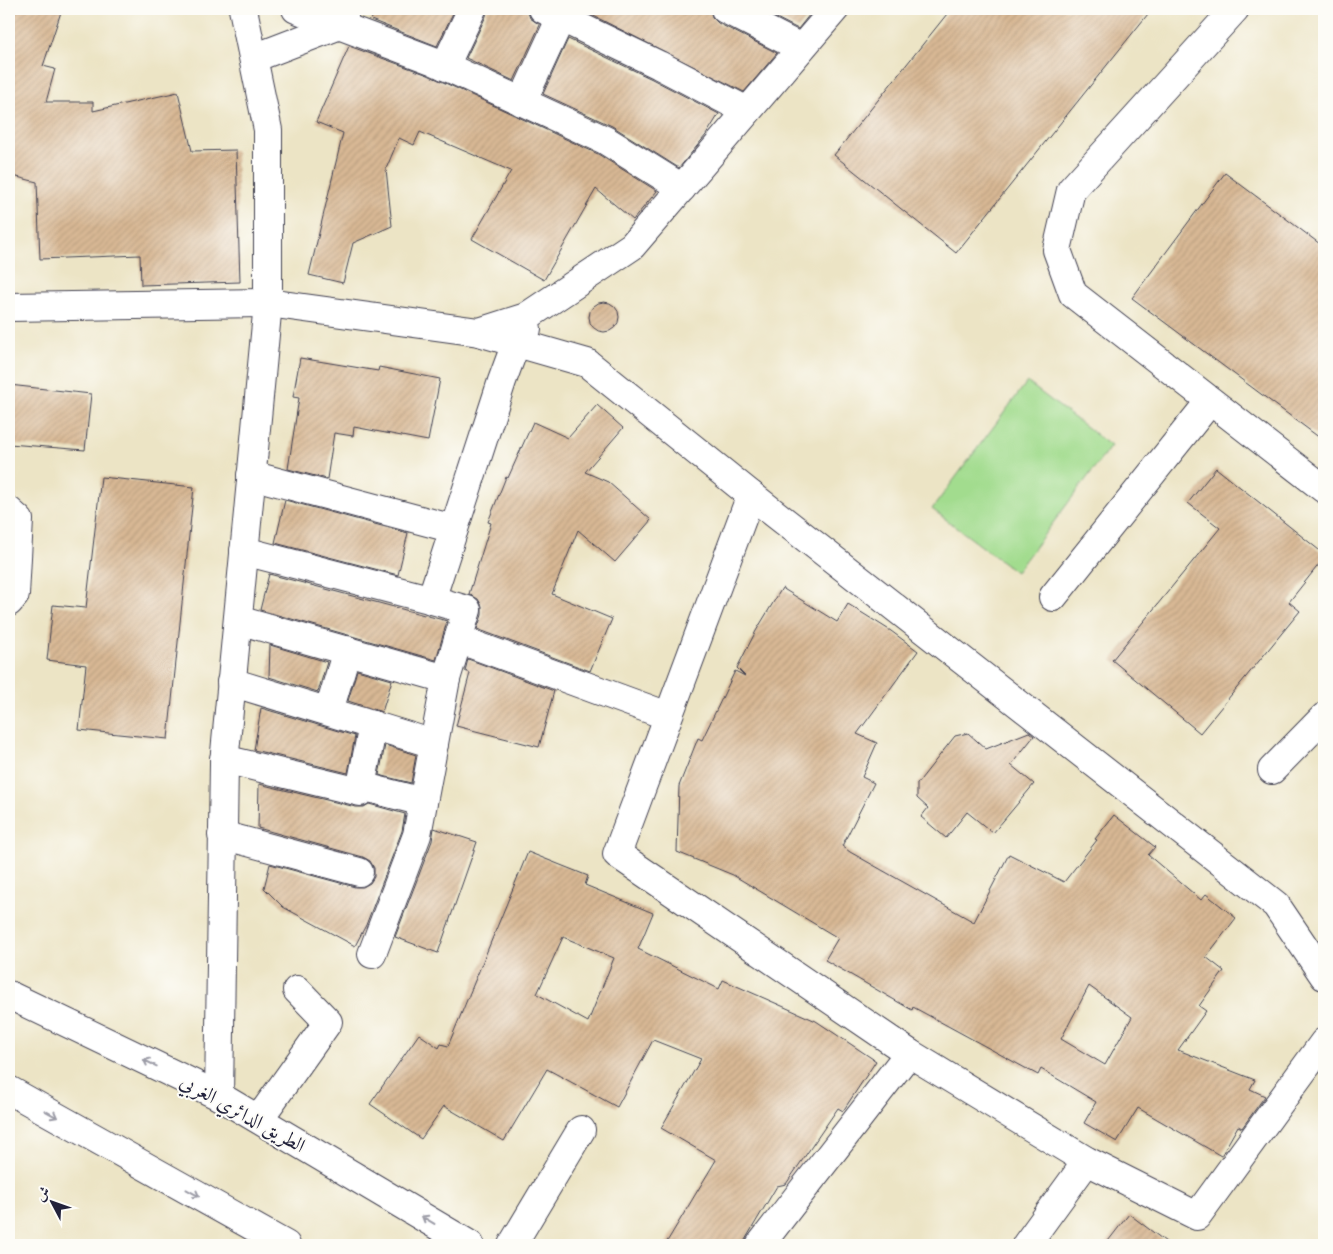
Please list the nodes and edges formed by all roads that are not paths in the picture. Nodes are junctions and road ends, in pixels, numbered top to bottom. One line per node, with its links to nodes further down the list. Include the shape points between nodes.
1 (243, 9): 10 (street)
2 (296, 9): 8 (street)
3 (472, 9): 11 (street)
4 (725, 9): 9 (street)
5 (835, 9): 9 (street)
6 (1235, 9): 20 (street, via 1071,190 1057,250 1073,294)
7 (556, 12): 12 (street); 13 (street)
8 (344, 17): 10 (street); 11 (street)
9 (801, 48): 13 (street)
10 (254, 58): 15 (street, via 268,130)
11 (444, 66): 12 (street)
12 (522, 102): 14 (street, via 605,140)
13 (748, 111): 14 (street)
14 (682, 188): 16 (street, via 632,246)
15 (268, 303): 17 (street); 18 (street); 21 (street)
16 (547, 303): 18 (street, via 526,317); 19 (street)
17 (9, 307)
18 (479, 332): 19 (street)
19 (516, 343): 23 (street, via 587,363); 25 (street)
20 (1210, 401): 22 (street); 27 (street)
21 (251, 475): 25 (street); 26 (street)
22 (1324, 489)
23 (751, 495): 36 (street); 47 (street, via 1276,905)
24 (9, 511): 29 (street, via 19,520 15,595)
25 (454, 529): 28 (street)
26 (244, 551): 28 (street); 30 (street)
27 (1053, 597)
28 (431, 600): 31 (street, via 467,610)
29 (9, 602)
30 (238, 620): 32 (street); 34 (street)
31 (458, 639): 33 (street); 36 (street)
32 (347, 650): 33 (street); 35 (street)
33 (446, 679): 39 (street)
34 (231, 682): 35 (street); 40 (street)
35 (329, 711): 38 (street)
36 (668, 716): 51 (street, via 617,854)
37 (1324, 717): 41 (street)
38 (373, 725): 39 (street); 42 (street)
39 (434, 744): 43 (street)
40 (224, 759): 42 (street, via 360,792); 44 (street)
41 (1272, 770)
42 (361, 786): 43 (street)
43 (423, 802): 46 (street, via 417,834)
44 (222, 835): 45 (street); 53 (street)
45 (359, 872)
46 (372, 954)
47 (1324, 976)
48 (297, 990): 54 (street, via 328,1022)
49 (9, 995): 53 (street, الطريق الدائري الغربي, one-way to 49)
50 (1324, 1042): 56 (street, via 1197,1216)
51 (909, 1053): 56 (street); 60 (street)
52 (9, 1090): 57 (street, one-way to 57)
53 (219, 1096): 54 (street, الطريق الدائري الغربي)
54 (259, 1119): 58 (street, الطريق الدائري الغربي, one-way to 54)
55 (581, 1130): 59 (street)
56 (1087, 1161): 61 (street)
57 (286, 1245)
58 (470, 1245)
59 (512, 1245)
60 (760, 1245)
61 (1026, 1245)

